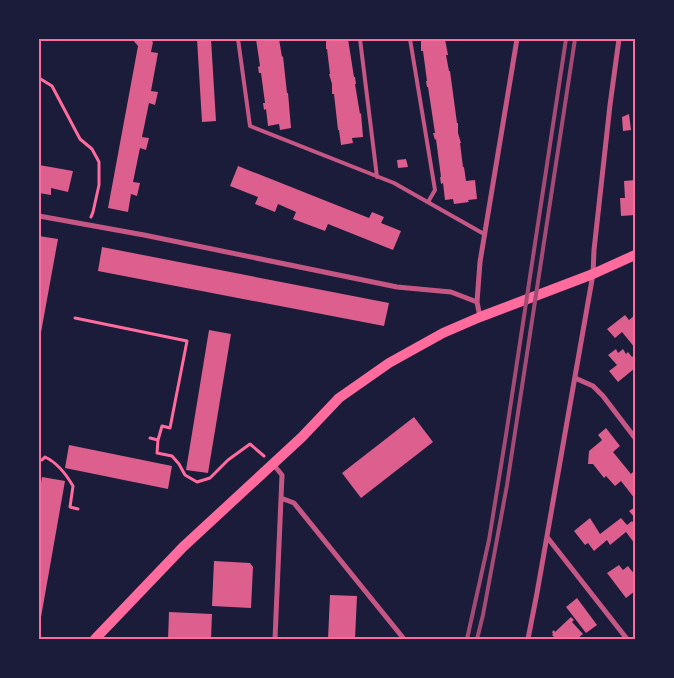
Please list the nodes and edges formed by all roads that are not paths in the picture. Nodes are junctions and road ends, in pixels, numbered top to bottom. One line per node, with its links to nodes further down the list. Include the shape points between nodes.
1 (238, 39): 6 (lane, via 250,126)
2 (360, 39): 6 (lane)
3 (410, 39): 7 (lane, via 434,190)
4 (517, 39): 9 (street)
5 (619, 39): 11 (street)
6 (378, 177): 7 (lane)
7 (428, 202): 9 (lane)
8 (39, 216): 12 (street, via 397,287 451,292)
9 (484, 234): 12 (street)
10 (635, 255): 11 (main road)
11 (592, 274): 13 (main road); 14 (street)
12 (477, 302): 13 (street)
13 (480, 318): 16 (main road, via 443,333 389,363 346,393)
14 (575, 378): 15 (street, via 593,386); 18 (street)
15 (635, 438)
16 (273, 464): 17 (street, via 282,475); 19 (main road, via 183,547)
17 (281, 498): 20 (street); 21 (street, via 294,503)
18 (547, 537): 22 (street); 23 (street)
19 (95, 639)
20 (274, 639)
21 (404, 639)
22 (528, 639)
23 (627, 639)

